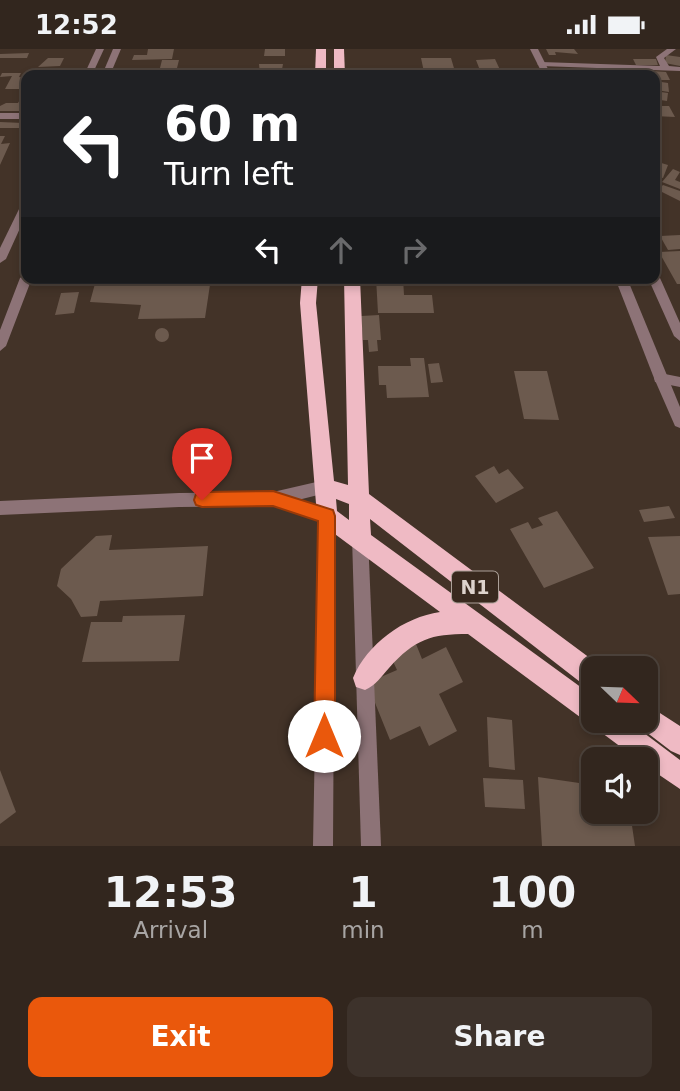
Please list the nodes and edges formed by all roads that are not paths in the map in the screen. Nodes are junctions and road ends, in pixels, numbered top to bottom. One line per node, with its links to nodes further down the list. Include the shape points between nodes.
1 (100, 49): 10 (street)
2 (117, 49): 11 (street)
3 (321, 49): 12 (highway)
4 (339, 49): 13 (highway)
5 (534, 49): 7 (street)
6 (671, 49): 8 (street, via 660,57)
7 (541, 64): 8 (street); 14 (street)
8 (665, 67): 9 (street)
9 (680, 69)
10 (90, 70)
11 (108, 70)
12 (321, 70)
13 (340, 70)
14 (544, 70)
15 (0, 116): 16 (street)
16 (21, 116)
17 (21, 215): 18 (street)
18 (0, 259)
19 (24, 284): 25 (street)
20 (310, 284): 29 (highway)
21 (352, 284): 30 (highway)
22 (623, 284): 26 (street)
23 (657, 284): 24 (street)
24 (680, 336)
25 (0, 346)
26 (660, 379): 27 (street); 28 (street)
27 (680, 382)
28 (680, 422)
29 (325, 487): 30 (highway, N1); 31 (street); 33 (highway)
30 (357, 497): 34 (highway); 36 (highway, N1)
31 (273, 499): 32 (street); 33 (street)
32 (0, 508)
33 (327, 516): 34 (highway, N1); 43 (street)
34 (360, 537): 35 (highway, N1); 37 (street)
35 (473, 622): 37 (highway, via 434,623 414,629 394,642); 38 (highway, N1)
36 (581, 667)
37 (365, 678): 44 (street)
38 (581, 702)
39 (658, 726): 41 (highway)
40 (623, 733): 42 (highway)
41 (680, 743)
42 (680, 776)
43 (323, 846)
44 (371, 846)

